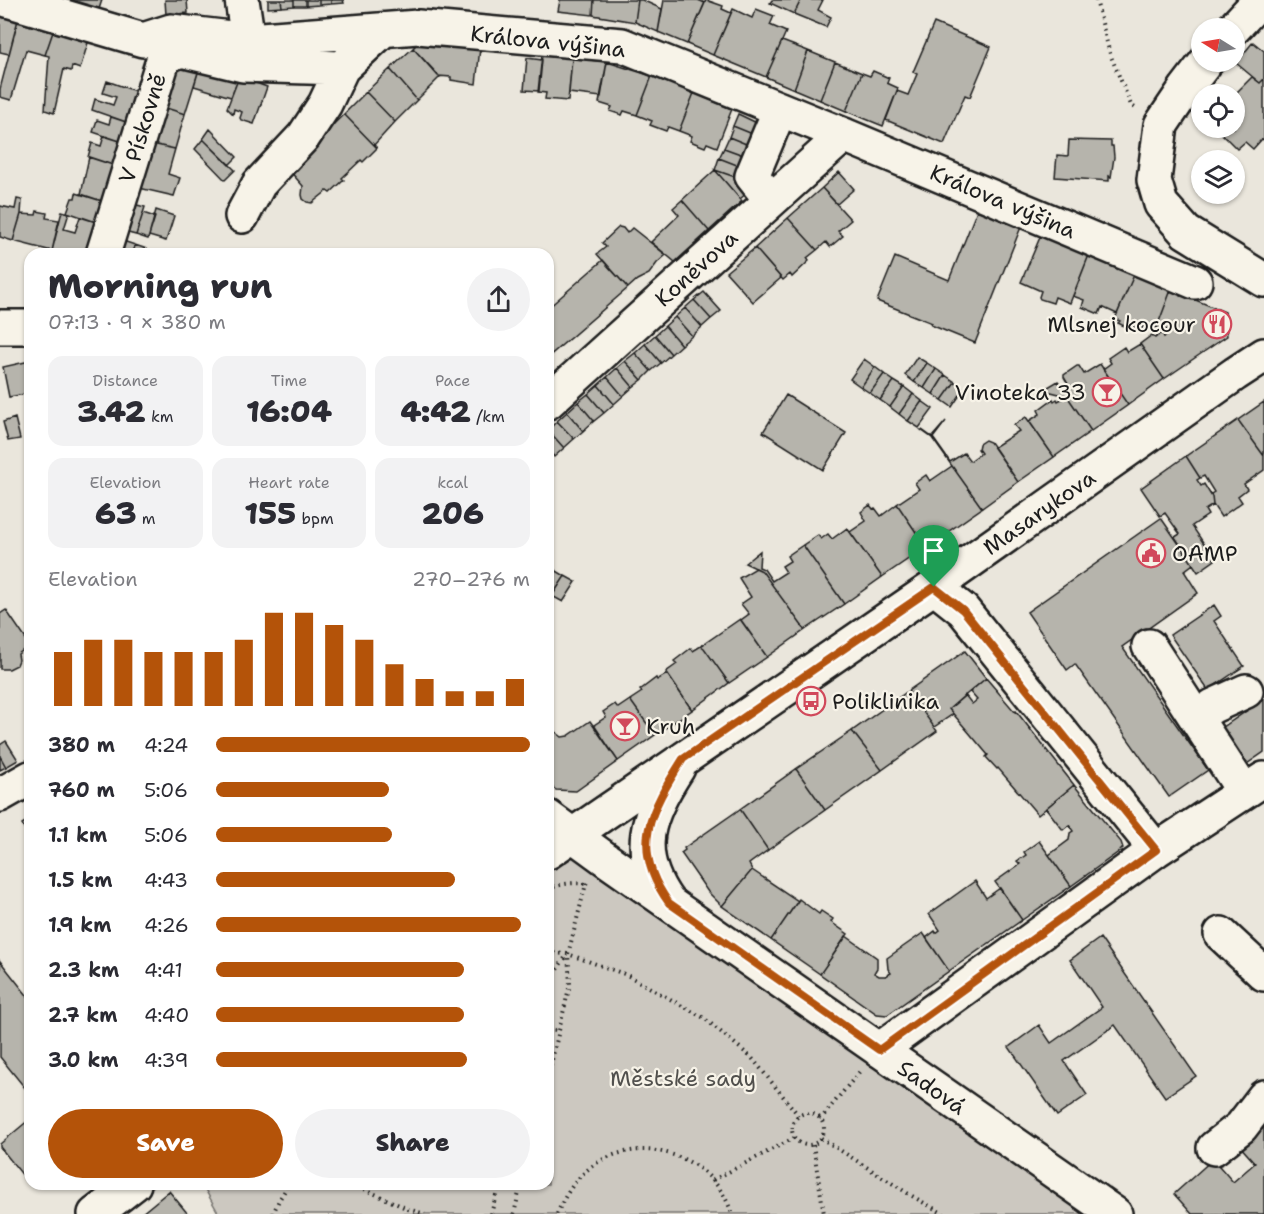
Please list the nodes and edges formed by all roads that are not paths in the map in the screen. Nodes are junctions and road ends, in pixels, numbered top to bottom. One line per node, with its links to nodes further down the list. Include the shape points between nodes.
1 (7, 0): 6 (street, Králova výšina, via 143,39 171,31)
2 (242, 0): 6 (street)
3 (1260, 0): 4 (street)
4 (1243, 18)
5 (383, 30): 6 (street, Králova výšina); 7 (street); 9 (street, Králova výšina, via 418,27 622,45)
6 (248, 40)
7 (342, 68): 12 (street, via 304,136 259,184); 13 (street, V Pískovně, via 243,65 181,50 164,57)
8 (1198, 72): 14 (street, via 1161,126 1154,180 1161,204 1186,232)
9 (780, 109): 10 (street, Králova výšina); 11 (street, via 752,176)
10 (844, 135): 11 (street, Koněvova); 15 (street, Králova výšina)
11 (771, 200): 19 (street, Koněvova)
12 (242, 216)
13 (105, 248)
14 (1264, 280)
15 (1196, 282)
16 (0, 327): 17 (street)
17 (24, 327)
18 (1264, 356): 20 (street, Masarykova)
19 (554, 397)
20 (934, 587): 24 (street, Masarykova); 29 (street, via 963,610)
21 (1149, 646): 23 (street)
22 (1246, 691): 23 (street)
23 (1196, 717): 26 (street)
24 (683, 759): 28 (street, Masarykova); 30 (street, via 655,807 647,840 652,873)
25 (24, 781): 27 (street)
26 (1254, 786): 29 (street)
27 (0, 795)
28 (556, 835): 30 (street, Sadová)
29 (1156, 850): 33 (street)
30 (669, 903): 33 (street, Sadová)
31 (1221, 934): 32 (street)
32 (1264, 974)
33 (879, 1050): 38 (street, Sadová)
34 (1264, 1096): 35 (street, via 1241,1127)
35 (1214, 1148)
36 (126, 1190): 37 (street)
37 (95, 1214)
38 (1115, 1214)

